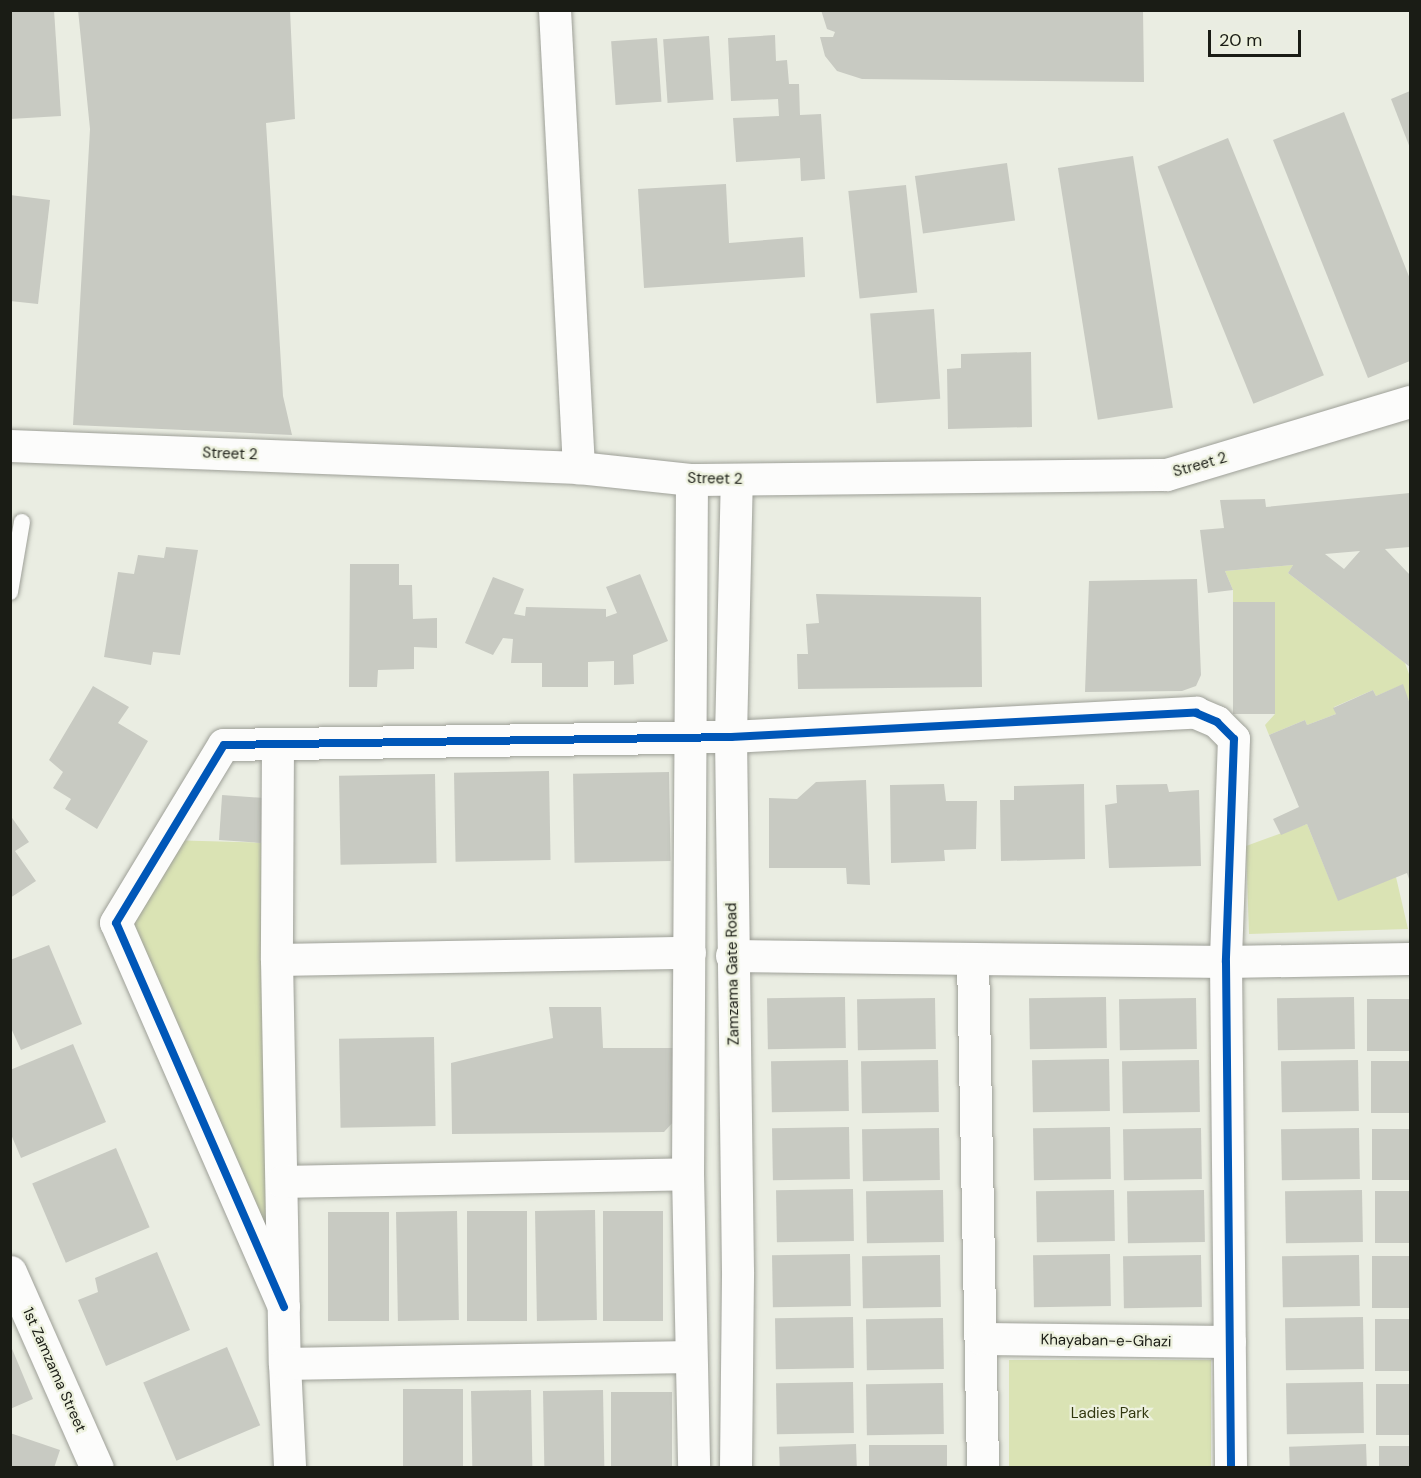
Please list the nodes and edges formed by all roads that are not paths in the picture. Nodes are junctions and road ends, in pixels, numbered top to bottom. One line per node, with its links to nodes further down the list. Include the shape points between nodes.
1 (555, 10): 4 (street)
2 (1410, 402): 6 (street, Street 2, via 1167,475)
3 (10, 446): 4 (street, Street 2)
4 (579, 468): 5 (street, Street 2)
5 (692, 480): 6 (street, Street 2); 9 (street)
6 (737, 480): 10 (street, Zamzama Gate Road)
7 (22, 522): 8 (lane)
8 (10, 592)
9 (690, 736): 10 (street); 11 (street); 12 (street)
10 (731, 737): 13 (street, Zamzama Gate Road); 19 (street, via 1196,713 1217,722 1234,739)
11 (278, 744): 18 (street); 25 (street, via 224,745 116,923)
12 (689, 850): 13 (street); 14 (street)
13 (732, 850): 15 (street, Zamzama Gate Road)
14 (690, 952): 18 (street); 20 (street)
15 (732, 956): 16 (street); 24 (street, Zamzama Gate Road)
16 (974, 959): 19 (street); 26 (street)
17 (1410, 959): 19 (street)
18 (277, 960): 21 (street)
19 (1226, 962): 27 (street)
20 (688, 1174): 21 (street); 22 (street)
21 (282, 1182): 25 (street)
22 (689, 1270): 24 (street); 28 (street)
23 (10, 1272): 30 (street, 1st Zamzama Street)
24 (738, 1272): 33 (street, Zamzama Gate Road)
25 (284, 1307): 29 (street)
26 (981, 1340): 27 (street, Khayaban-e-Ghazi); 34 (street)
27 (1230, 1342): 35 (street)
28 (691, 1357): 29 (street); 32 (street)
29 (285, 1364): 31 (street)
30 (97, 1467)
31 (290, 1467)
32 (694, 1467)
33 (736, 1467)
34 (983, 1467)
35 (1232, 1467)

